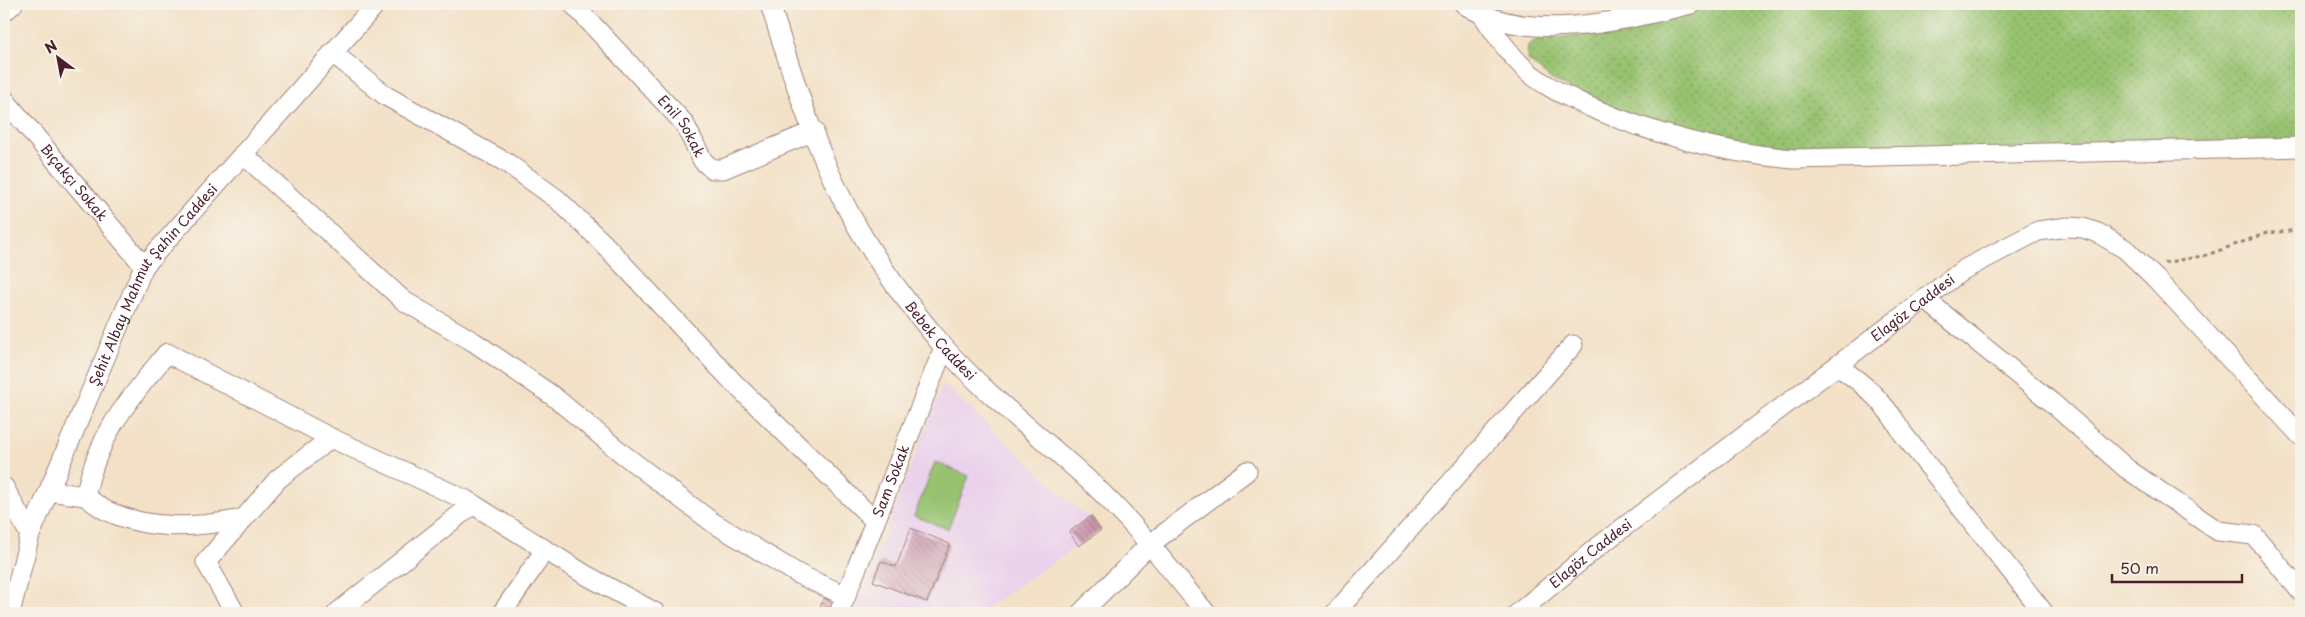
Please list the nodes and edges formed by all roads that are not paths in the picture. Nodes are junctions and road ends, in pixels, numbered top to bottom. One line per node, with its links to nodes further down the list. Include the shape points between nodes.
1 (13, 4): 7 (street)
2 (573, 4): 11 (street, Enil Sokak, via 684,123 703,161 712,169 723,169)
3 (770, 4): 11 (street, Bebek Caddesi)
4 (1464, 4): 8 (street)
5 (1691, 4): 8 (street, via 1651,14 1551,28 1508,23)
6 (370, 6): 9 (street, Şehit Albay Mahmut Şahin Caddesi)
7 (4, 12)
8 (1482, 14): 12 (street, via 1519,63 1561,94 1647,130 1737,153 1794,159)
9 (332, 53): 13 (street, Şehit Albay Mahmut Şahin Caddesi); 27 (street, via 386,96 507,163 557,199 734,382)
10 (4, 99): 14 (street, Bıçakçı Sokak)
11 (814, 131): 17 (street, Bebek Caddesi, via 838,191 866,242 917,315)
12 (2301, 146)
13 (243, 154): 14 (street, Şehit Albay Mahmut Şahin Caddesi); 32 (street, via 404,301 474,342 553,396 712,522 800,575)
14 (144, 266): 23 (street, Şehit Albay Mahmut Şahin Caddesi)
15 (1925, 299): 18 (street, Elagöz Caddesi); 19 (street, Elagöz Caddesi, via 1963,270 2038,231 2082,228 2098,233 2141,263); 31 (street, via 2127,468 2218,531 2254,535)
16 (1573, 345): 40 (street)
17 (944, 347): 27 (street, Sam Sokak); 29 (street, Bebek Caddesi, via 981,387 1102,493)
18 (1836, 366): 41 (street, Elagöz Caddesi, via 1595,549); 42 (street, via 1862,383 1885,406 1904,435)
19 (2301, 436)
20 (331, 438): 24 (street, via 168,353 112,423 95,459); 25 (street); 26 (street, via 278,479)
21 (1247, 471): 29 (street)
22 (4, 487): 28 (street)
23 (49, 491): 24 (street); 28 (street, Şehit Albay Mahmut Şahin Caddesi)
24 (85, 496): 26 (street, via 111,513 155,526 204,526)
25 (473, 504): 30 (street); 35 (street)
26 (243, 519): 34 (street, via 206,562)
27 (875, 521): 32 (street, Sam Sokak)
28 (30, 535): 33 (street, Şehit Albay Mahmut Şahin Caddesi)
29 (1150, 544): 38 (street); 39 (street, Bebek Caddesi)
30 (545, 550): 36 (street); 37 (street)
31 (2301, 592)
32 (842, 605)
33 (10, 613)
34 (235, 613)
35 (337, 613)
36 (502, 613)
37 (656, 613)
38 (1081, 613)
39 (1206, 613)
40 (1335, 613)
41 (1518, 613)
42 (2044, 613)

